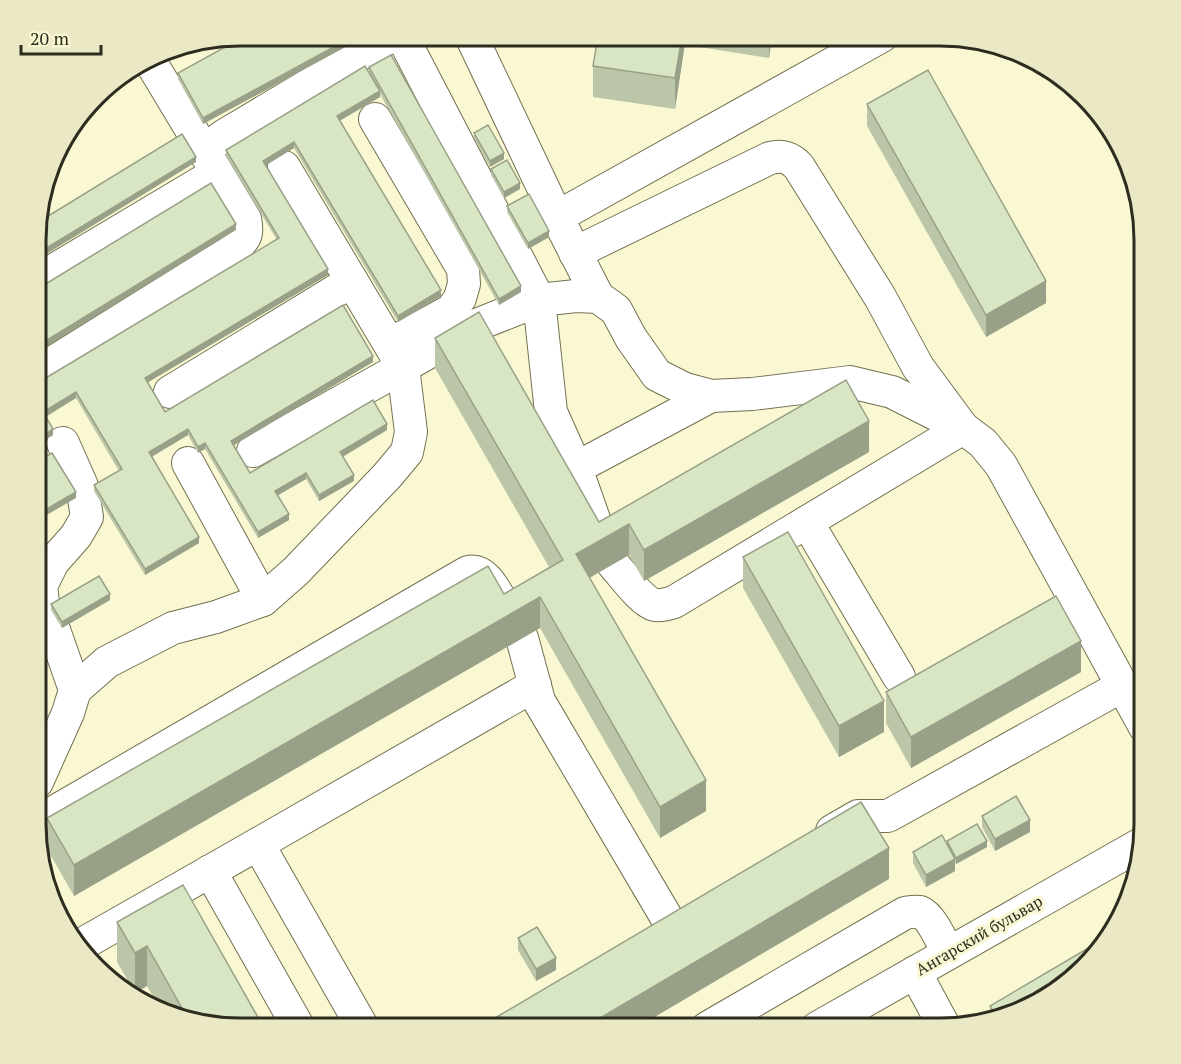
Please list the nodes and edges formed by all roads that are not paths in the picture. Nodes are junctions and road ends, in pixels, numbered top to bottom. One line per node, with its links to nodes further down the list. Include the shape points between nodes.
1 (373, 47): 7 (street, via 225,135)
2 (408, 47): 14 (street)
3 (476, 47): 9 (street)
4 (862, 47): 9 (street)
5 (154, 68): 7 (street)
6 (375, 119): 15 (street, via 463,269 464,284 452,310)
7 (211, 161): 11 (street); 16 (street, via 245,219 246,237 232,251)
8 (284, 167): 12 (street)
9 (557, 217): 10 (street)
10 (575, 253): 13 (street); 19 (street, via 770,158 793,160 880,297 918,367)
11 (46, 274)
12 (352, 281): 15 (street); 17 (street)
13 (598, 297): 14 (street); 18 (street, via 616,310 657,375)
14 (539, 300): 15 (street); 23 (street, via 552,412)
15 (396, 356): 21 (street); 26 (street, via 411,432 407,452 296,571)
16 (46, 367)
17 (170, 392)
18 (711, 396): 19 (street, via 850,382 892,392); 23 (street)
19 (963, 428): 24 (street); 30 (street, via 983,443 1001,465)
20 (63, 443): 25 (street, via 82,486 87,517)
21 (253, 451)
22 (188, 463): 26 (street)
23 (576, 468): 24 (street, via 609,557 647,602 655,605 674,602)
24 (807, 522): 28 (street)
25 (47, 575)
26 (263, 600): 31 (street, via 164,632 107,662)
27 (47, 611): 31 (street)
28 (899, 677)
29 (535, 685): 34 (street, via 518,629 485,576 477,571 468,572); 35 (street); 39 (street, via 539,701)
30 (1122, 686): 32 (street); 36 (street, via 888,816 858,816)
31 (75, 690): 33 (street)
32 (1134, 707)
33 (47, 761)
34 (47, 816)
35 (258, 844): 38 (street); 47 (street)
36 (807, 845)
37 (1132, 849): 41 (street, Ангарский бульвар)
38 (210, 871): 40 (street); 46 (street)
39 (669, 922)
40 (87, 941)
41 (948, 953): 42 (street, Ангарский бульвар); 43 (street, via 923,913 905,913)
42 (915, 972): 44 (street, Ангарский бульвар); 45 (street)
43 (725, 1017)
44 (836, 1017)
45 (939, 1017)
46 (293, 1018)
47 (357, 1018)

